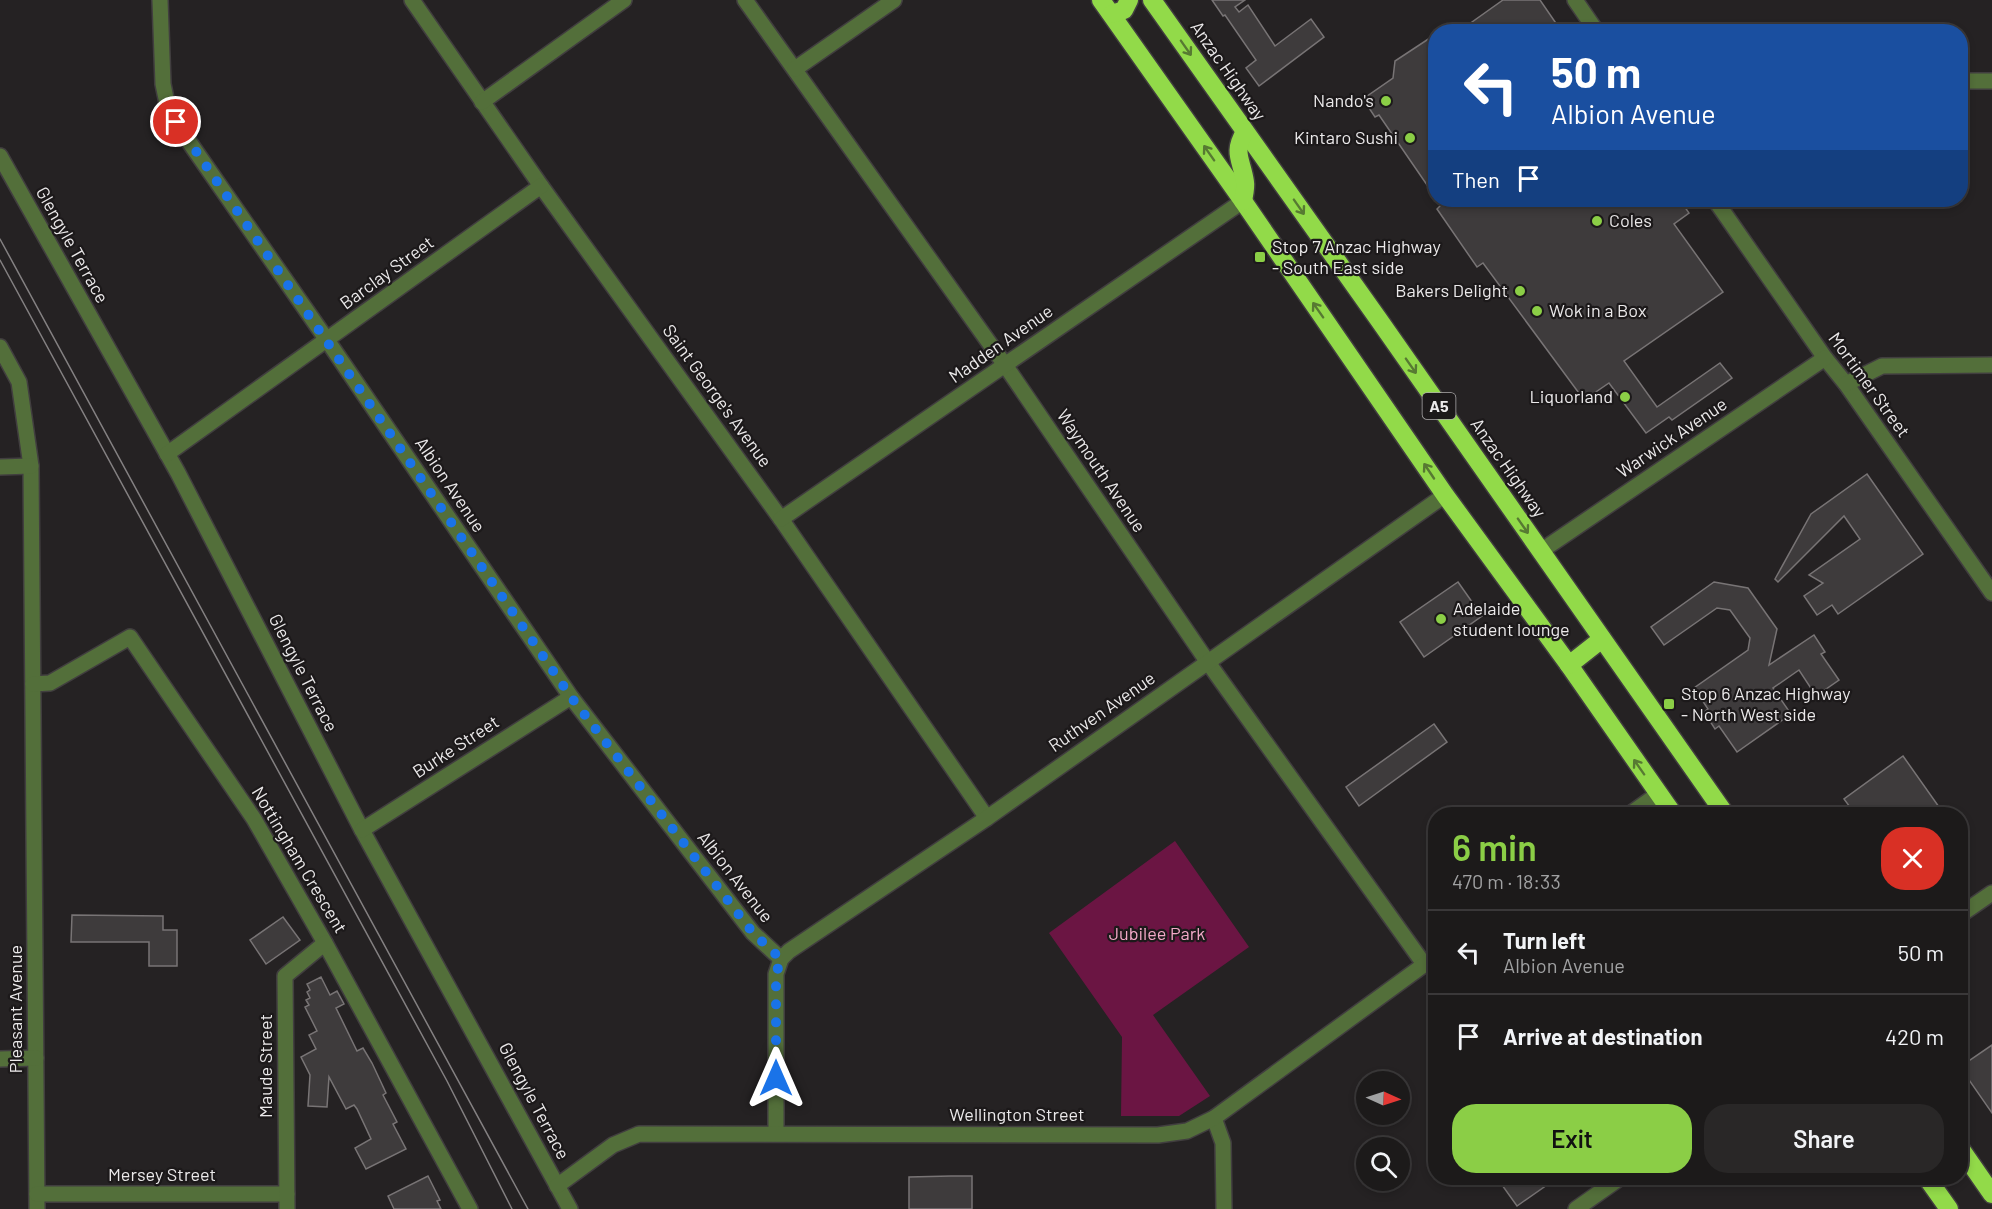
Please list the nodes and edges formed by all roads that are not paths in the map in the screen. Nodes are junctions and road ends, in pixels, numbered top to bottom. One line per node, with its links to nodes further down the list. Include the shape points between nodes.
1 (160, 0): 20 (street, Albion Avenue, via 163,84 168,108)
2 (411, 0): 14 (street, Saint George's Avenue)
3 (624, 0): 14 (street)
4 (746, 0): 11 (street, Waymouth Avenue)
5 (894, 0): 11 (street)
6 (1129, 0): 9 (highway, via 1124,10)
7 (1152, 0): 15 (highway, Anzac Highway / A5, one-way to 15)
8 (1575, 0): 10 (street)
9 (1106, 7): 18 (highway, A5, one-way to 9)
10 (1592, 24)
11 (795, 69): 23 (street, Waymouth Avenue)
12 (1968, 81): 13 (street)
13 (1992, 81)
14 (482, 102): 17 (street, Saint George's Avenue)
15 (1245, 132): 18 (highway, via 1238,153 1246,184); 31 (highway, Anzac Highway / A5, one-way to 31)
16 (0, 156): 26 (street, Glengyle Terrace)
17 (541, 186): 20 (street, Barclay Street); 30 (street, Saint George's Avenue)
18 (1243, 201): 23 (street, Madden Avenue); 29 (highway, A5, one-way to 18)
19 (1719, 207): 22 (street, Mortimer Street)
20 (327, 340): 26 (street, Barclay Street); 37 (street, Albion Avenue)
21 (0, 347): 27 (street, Pleasant Avenue, via 19,382)
22 (1825, 358): 25 (street, Mortimer Street); 31 (street, Warwick Avenue)
23 (1005, 365): 30 (street, Madden Avenue); 34 (street, Waymouth Avenue)
24 (1992, 365): 25 (street, via 1882,366)
25 (1846, 384): 32 (street, Mortimer Street)
26 (167, 454): 43 (street, Glengyle Terrace)
27 (31, 466): 28 (street); 36 (street, Pleasant Avenue)
28 (0, 467)
29 (1445, 495): 34 (street, Ruthven Avenue); 35 (highway, A5)
30 (781, 519): 42 (street, Saint George's Avenue)
31 (1541, 551): 33 (highway, Anzac Highway / A5)
32 (1992, 593)
33 (1602, 639): 35 (highway); 41 (highway, Anzac Highway / A5)
34 (1207, 662): 42 (street, Ruthven Avenue); 47 (street, Waymouth Avenue)
35 (1569, 665): 38 (highway, A5, one-way to 35)
36 (33, 684): 46 (street, Nottingham Crescent, via 50,683 130,637 254,819); 50 (street, Pleasant Avenue)
37 (571, 697): 43 (street, Burke Street); 48 (street, Albion Avenue, via 753,933)
38 (1658, 794): 39 (street); 40 (highway, A5)
39 (1640, 807)
40 (1668, 807)
41 (1720, 807)
42 (987, 818): 48 (street, Ruthven Avenue)
43 (362, 830): 57 (street, Glengyle Terrace)
44 (1992, 893): 45 (street)
45 (1968, 910)
46 (325, 943): 59 (street, Maude Street, via 285,976); 61 (street, Nottingham Crescent)
47 (1428, 957)
48 (781, 959): 53 (street, via 776,974)
49 (1428, 961): 52 (street, Wellington Street)
50 (36, 1058): 51 (street); 60 (street, Pleasant Avenue)
51 (0, 1059)
52 (1214, 1118): 53 (street, Wellington Street, via 1187,1131 1158,1135); 63 (street, via 1223,1143)
53 (776, 1133): 57 (street, Wellington Street, via 639,1134 613,1145)
54 (1968, 1160): 58 (highway)
55 (1610, 1185): 64 (street)
56 (1932, 1185): 65 (highway)
57 (557, 1186): 62 (street, Glengyle Terrace)
58 (1992, 1194)
59 (287, 1201): 60 (street, Mersey Street)
60 (37, 1202)
61 (470, 1209)
62 (570, 1209)
63 (1224, 1209)
64 (1576, 1209)
65 (1949, 1209)

